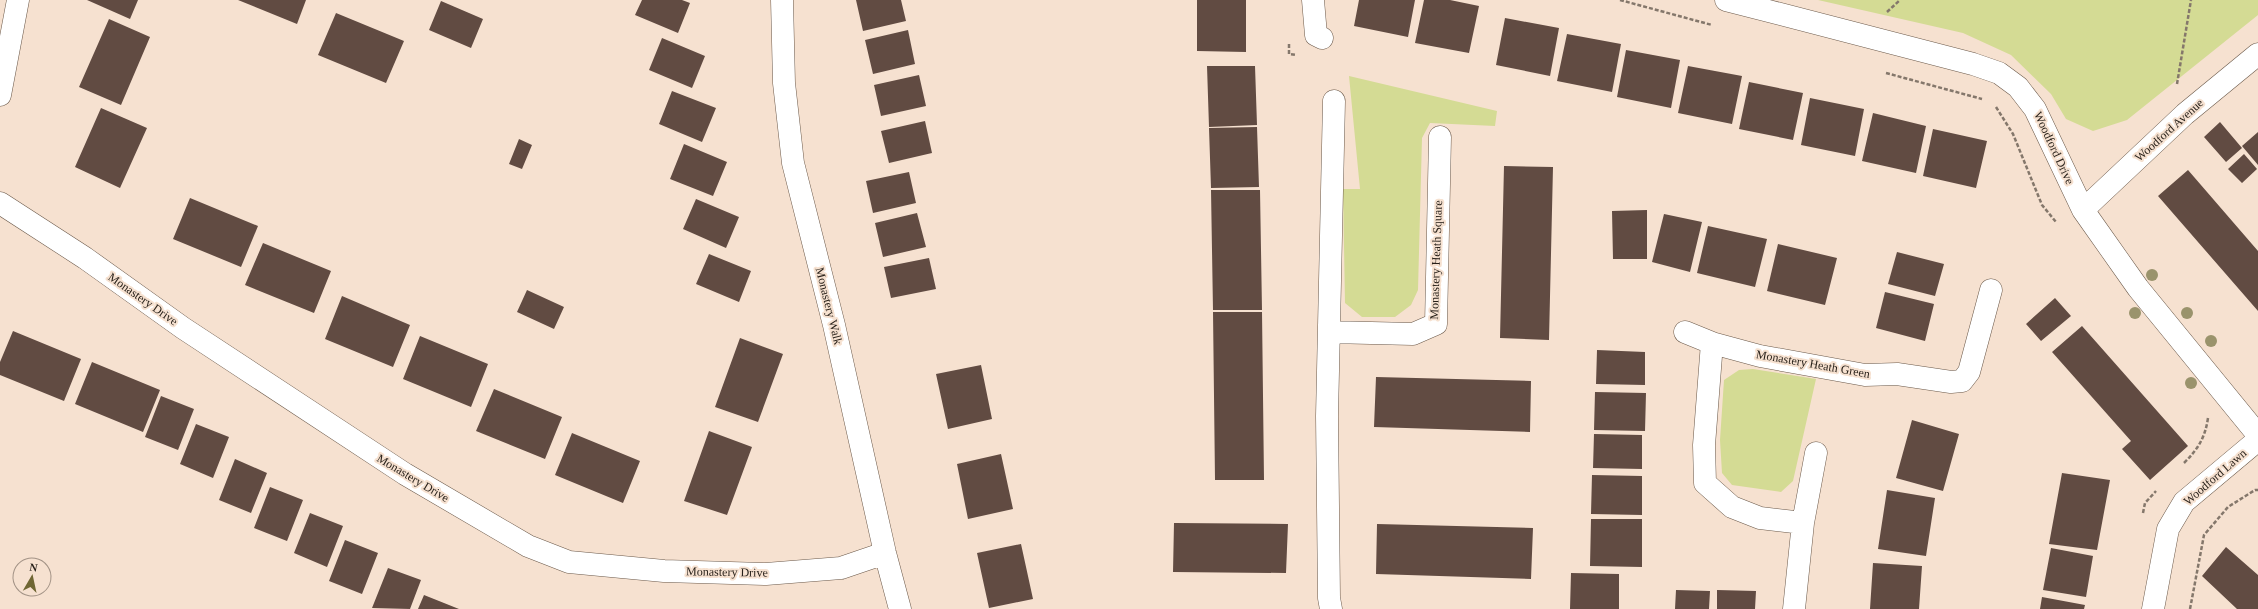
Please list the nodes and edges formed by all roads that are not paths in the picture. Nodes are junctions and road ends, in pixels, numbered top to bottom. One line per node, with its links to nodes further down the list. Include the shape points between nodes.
1 (18, 0): 7 (street)
2 (782, 0): 20 (street, Monastery Walk, via 784,83 793,163 834,325)
3 (1313, 0): 5 (street, via 1316,35)
4 (1726, 0): 11 (street, Woodford Drive, via 1999,73 2018,87 2036,109)
5 (1322, 38)
6 (2258, 54): 11 (street, Woodford Avenue, via 2185,114)
7 (0, 95)
8 (1334, 101): 13 (street)
9 (1440, 137): 13 (street, Monastery Heath Square, via 1436,324 1414,334)
10 (0, 202): 20 (street, Monastery Drive, via 85,258 183,328 405,474 528,546 569,562 664,571 766,574 841,568)
11 (2083, 210): 16 (street, Woodford Drive, via 2138,288)
12 (1991, 290): 15 (street, Monastery Heath Green, via 1969,372 1962,381 1931,380 1897,374 1866,375 1760,356)
13 (1329, 332): 22 (street, via 1327,416)
14 (1685, 332): 15 (street, Monastery Heath Green)
15 (1712, 343): 19 (street, via 1704,445 1705,483 1732,507 1760,518)
16 (2258, 435)
17 (2258, 440): 24 (street, Woodford Lawn, via 2184,502 2168,529)
18 (1816, 453): 19 (street)
19 (1803, 523): 23 (street)
20 (885, 553): 21 (street, Monastery Walk)
21 (900, 609)
22 (1331, 609)
23 (1794, 609)
24 (2153, 609)

